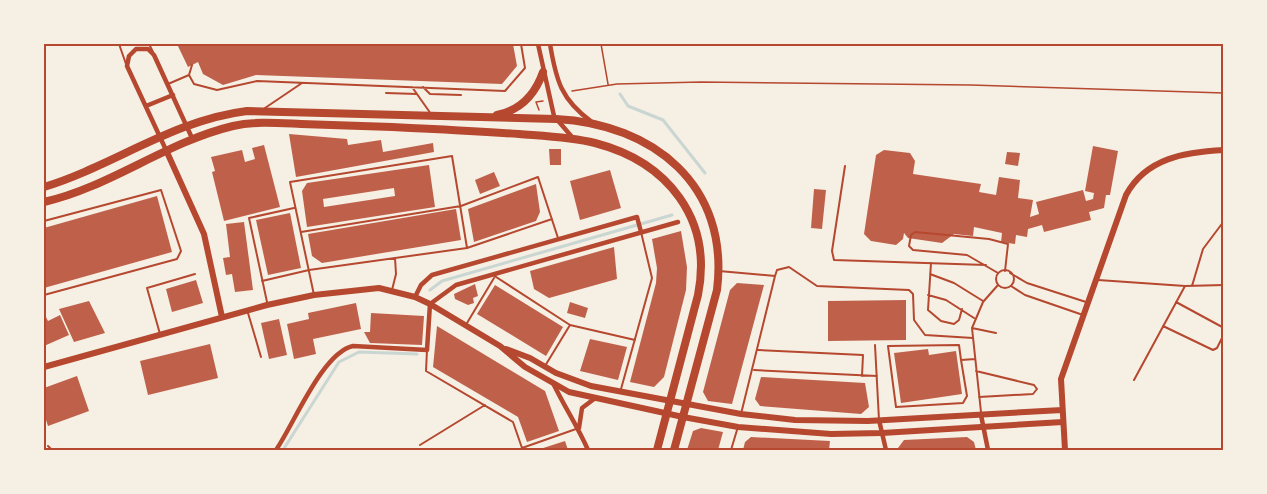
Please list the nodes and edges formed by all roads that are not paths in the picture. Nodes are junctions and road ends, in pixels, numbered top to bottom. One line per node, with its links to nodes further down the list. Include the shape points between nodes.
1 (119, 44): 8 (lane)
2 (149, 44): 6 (lane)
3 (521, 44): 14 (lane, via 525,68 505,91)
4 (538, 44): 9 (street)
5 (550, 44): 24 (street, via 559,85 570,104)
6 (154, 55): 8 (street, via 148,49 136,49); 12 (street)
7 (192, 65): 10 (lane)
8 (127, 66): 19 (street)
9 (543, 72): 22 (main road, via 521,106 509,113); 23 (street)
10 (189, 75): 11 (lane, via 194,84 217,90 257,81); 12 (lane)
11 (302, 83): 13 (lane); 20 (lane)
12 (168, 84): 17 (street)
13 (412, 87): 14 (lane); 16 (lane)
14 (423, 87): 18 (lane, via 430,94)
15 (386, 93): 16 (lane)
16 (417, 94): 21 (lane)
17 (173, 95): 19 (street); 25 (street)
18 (462, 95)
19 (146, 106): 26 (street)
20 (260, 111): 21 (main road); 25 (main road, via 222,114)
21 (432, 116): 22 (main road)
22 (480, 118): 23 (main road)
23 (556, 120): 24 (main road); 28 (street)
24 (592, 122): 48 (main road, via 651,145 681,170 711,222)
25 (186, 125): 26 (main road); 27 (street)
26 (160, 137): 29 (street); 32 (main road)
27 (192, 138): 28 (main road, via 252,122 473,131); 29 (main road)
28 (575, 140): 106 (main road, via 611,148 653,171 681,198 699,237 702,274)
29 (166, 150): 33 (main road, via 79,191); 76 (street, via 204,234)
30 (1224, 150): 56 (street, via 1167,158 1133,182)
31 (845, 166): 45 (lane, via 832,258)
32 (44, 187)
33 (44, 202)
34 (462, 206): 35 (lane, via 453,159 448,156 290,182); 36 (lane, via 538,177); 40 (lane); 43 (lane)
35 (295, 208): 40 (lane); 57 (lane, via 249,218)
36 (552, 219): 42 (lane); 43 (lane)
37 (44, 221): 65 (lane, via 161,190 181,251 177,259)
38 (1224, 221): 62 (lane, via 1203,249)
39 (678, 222): 41 (street)
40 (301, 232): 47 (lane)
41 (641, 232): 42 (street, via 637,217); 54 (street); 87 (lane, via 652,278)
42 (558, 239): 67 (street, via 432,275 421,285)
43 (467, 248): 44 (lane)
44 (395, 258): 47 (lane); 63 (lane)
45 (931, 263): 46 (lane); 53 (lane)
46 (986, 265): 49 (lane, via 967,255 913,250 909,246 911,235 915,232 1008,244); 50 (lane)
47 (309, 270): 57 (lane); 64 (lane)
48 (719, 271): 55 (lane); 107 (main road)
49 (1005, 271): 50 (lane); 51 (lane)
50 (998, 273): 58 (lane)
51 (1011, 273): 59 (lane); 70 (lane, via 1027,283)
52 (195, 274): 84 (lane, via 147,288)
53 (930, 274): 66 (lane); 68 (lane)
54 (493, 276): 71 (street, via 456,285); 78 (lane); 79 (lane)
55 (775, 276): 86 (lane, via 777,270 789,267 817,286 909,290 913,294 914,320 925,335); 91 (lane)
56 (1095, 280): 61 (lane); 70 (street)
57 (262, 281): 72 (lane)
58 (998, 285): 59 (lane); 68 (lane)
59 (1011, 285): 75 (lane, via 1025,295)
60 (1224, 285): 62 (lane)
61 (1185, 286): 62 (lane); 69 (lane)
62 (1192, 286)
63 (392, 290): 64 (street, via 368,288); 67 (street)
64 (314, 294): 72 (street)
65 (44, 295)
66 (928, 295): 73 (lane); 73 (lane, via 928,310 941,321 956,324)
67 (416, 297): 71 (street)
68 (983, 302): 77 (lane)
69 (1176, 302): 80 (lane); 82 (lane)
70 (1087, 303): 75 (street)
71 (429, 304): 79 (street); 90 (street)
72 (267, 305): 74 (street)
73 (962, 309): 77 (lane)
74 (247, 310): 76 (street); 92 (lane)
75 (1083, 315): 109 (street, via 1061,379)
76 (222, 317): 84 (street)
77 (974, 318): 81 (lane)
78 (570, 325): 87 (lane); 95 (lane)
79 (465, 326): 89 (street)
80 (1163, 326): 85 (lane, via 1213,350); 101 (lane)
81 (972, 328): 83 (lane); 86 (lane)
82 (1224, 328)
83 (996, 333)
84 (160, 334): 96 (street)
85 (1224, 334)
86 (973, 338): 93 (lane)
87 (635, 339): 103 (lane)
88 (875, 345): 100 (lane)
89 (500, 346): 95 (street); 102 (street)
90 (427, 350): 108 (lane, via 426,371); 123 (street, via 344,348 326,367)
91 (759, 350): 97 (lane); 99 (lane, via 863,355)
92 (261, 357)
93 (975, 359): 94 (lane); 98 (lane)
94 (961, 360): 94 (lane, via 959,345 888,346 896,407 963,403 967,396)
95 (545, 366): 103 (street, via 571,379)
96 (44, 367)
97 (753, 370): 99 (lane); 111 (lane)
98 (976, 371): 104 (lane); 104 (lane, via 1038,389 1033,394)
99 (862, 376): 100 (lane)
100 (877, 376): 114 (lane)
101 (1134, 380)
102 (553, 383): 105 (street); 118 (street)
103 (620, 391): 106 (street)
104 (979, 397): 112 (lane)
105 (594, 399): 110 (street); 118 (street, via 582,408)
106 (670, 401): 107 (street); 110 (main road)
107 (686, 404): 111 (street); 113 (main road)
108 (485, 405): 118 (lane, via 513,422 522,448); 120 (lane)
109 (1062, 410): 112 (street); 115 (street)
110 (666, 414): 113 (street); 125 (main road)
111 (741, 414): 114 (street, via 795,420)
112 (981, 415): 114 (street); 117 (street)
113 (683, 417): 116 (street); 126 (main road)
114 (879, 420): 119 (street)
115 (1063, 422): 117 (street); 130 (street)
116 (738, 427): 119 (street, via 803,433); 127 (lane)
117 (983, 427): 119 (street); 129 (street)
118 (579, 428): 124 (street)
119 (882, 433): 128 (street)
120 (420, 445)
121 (48, 446): 122 (lane)
122 (52, 450)
123 (276, 450)
124 (588, 450)
125 (657, 450)
126 (674, 450)
127 (731, 450)
128 (886, 450)
129 (988, 450)
130 (1065, 450)

